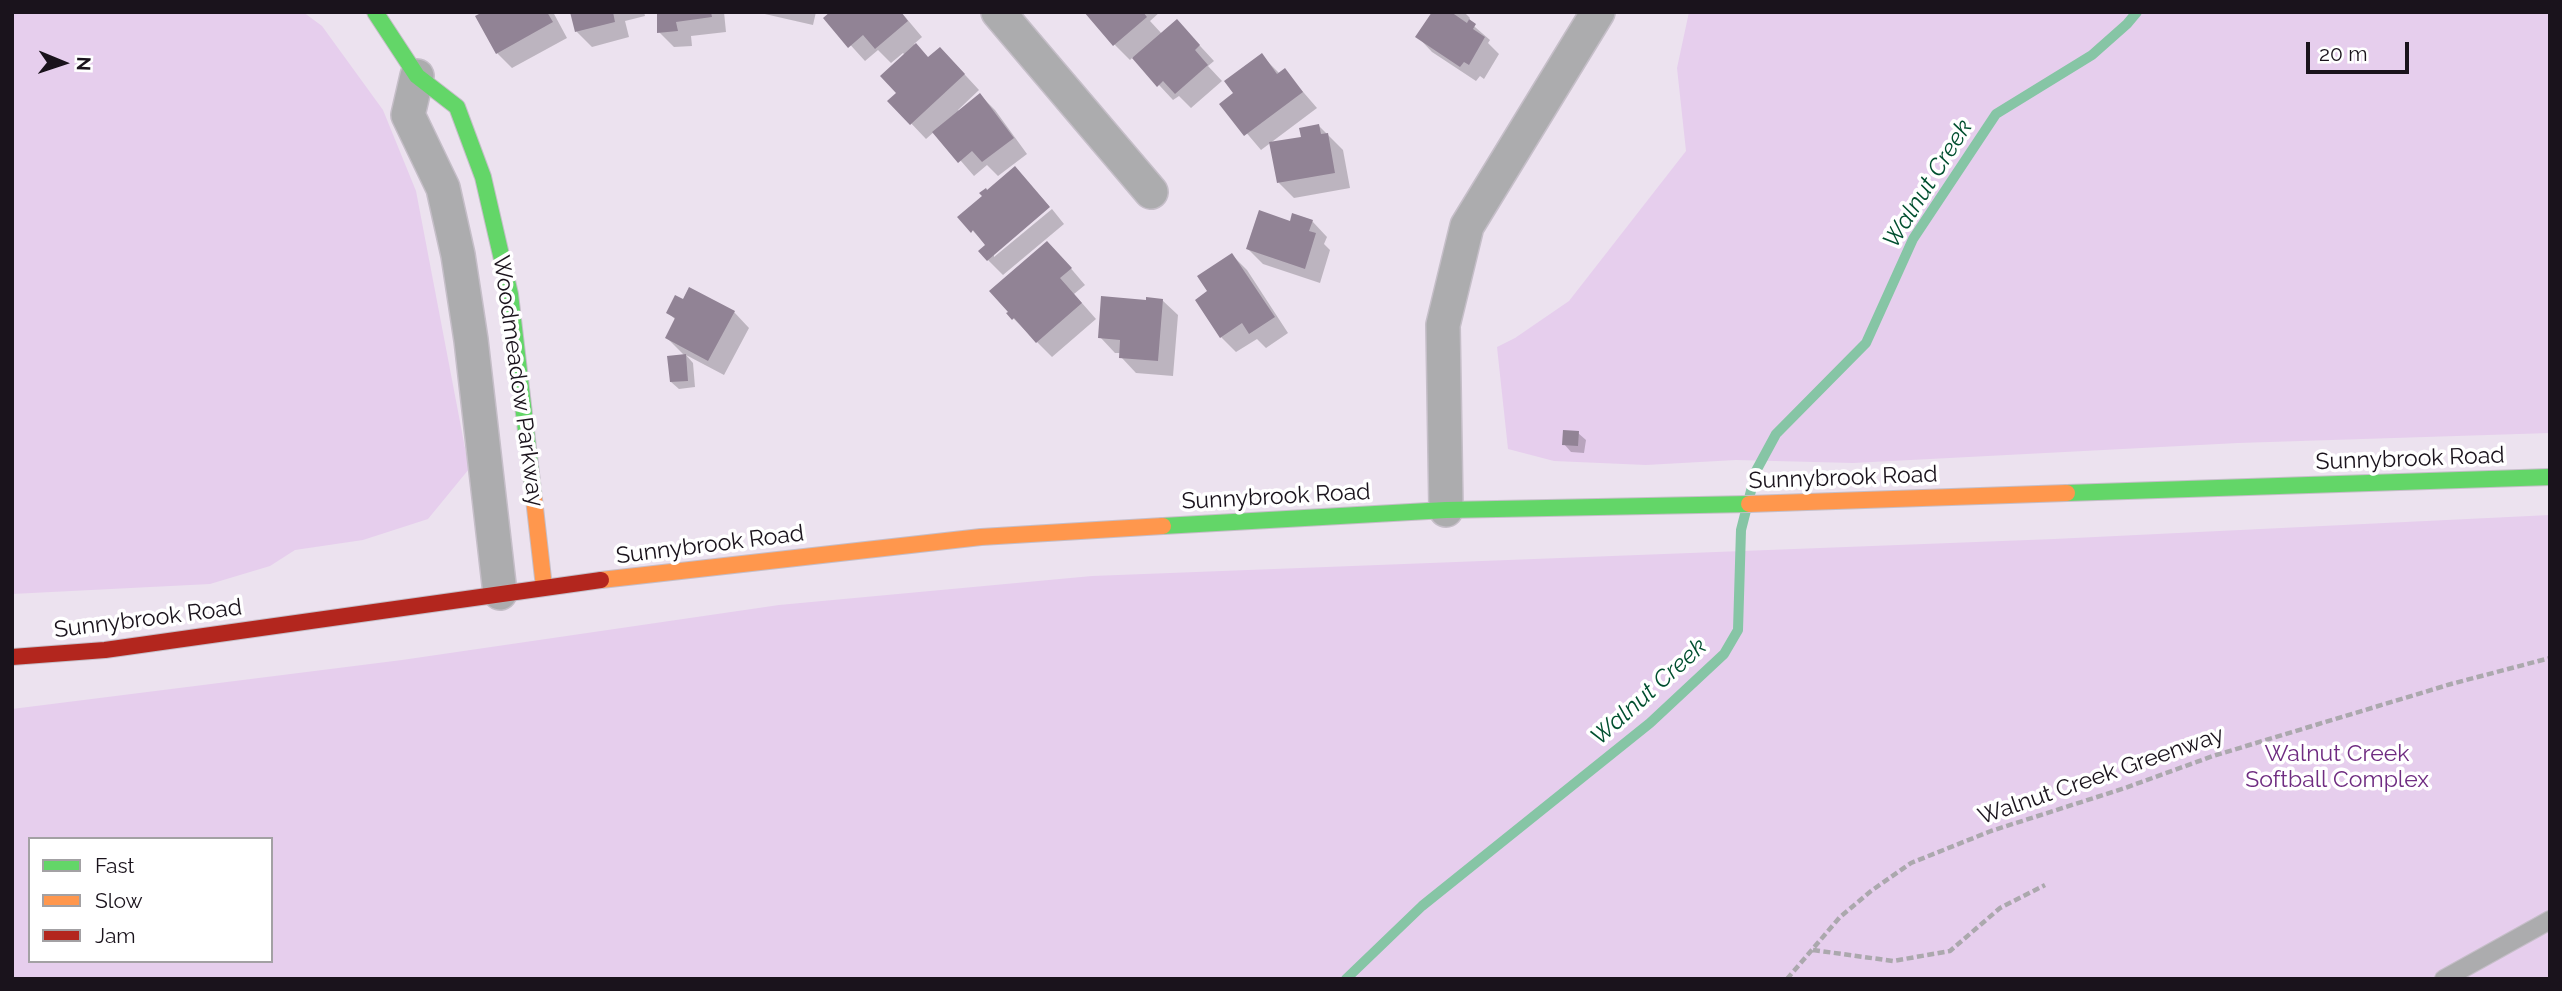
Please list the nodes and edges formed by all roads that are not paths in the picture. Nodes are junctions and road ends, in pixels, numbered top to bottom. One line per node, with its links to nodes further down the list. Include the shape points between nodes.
1 (375, 12): 4 (main road, Woodmeadow Parkway)
2 (998, 12): 5 (street)
3 (1598, 12): 9 (street, via 1467,226 1443,326)
4 (417, 76): 6 (main road, Woodmeadow Parkway, via 457,107 483,177); 7 (street, Woodmeadow Parkway, via 408,115 443,188)
5 (1151, 192)
6 (510, 294): 7 (street); 10 (main road, Woodmeadow Parkway)
7 (465, 300): 11 (street, Woodmeadow Parkway)
8 (2550, 477): 9 (main road, Sunnybrook Road, via 1665,507)
9 (1446, 510): 10 (main road, Sunnybrook Road, via 981,537)
10 (544, 587): 11 (main road, Sunnybrook Road)
11 (500, 593): 12 (main road, Sunnybrook Road, via 105,650)
12 (12, 657)
13 (2550, 920): 14 (lane)
14 (2444, 979)

